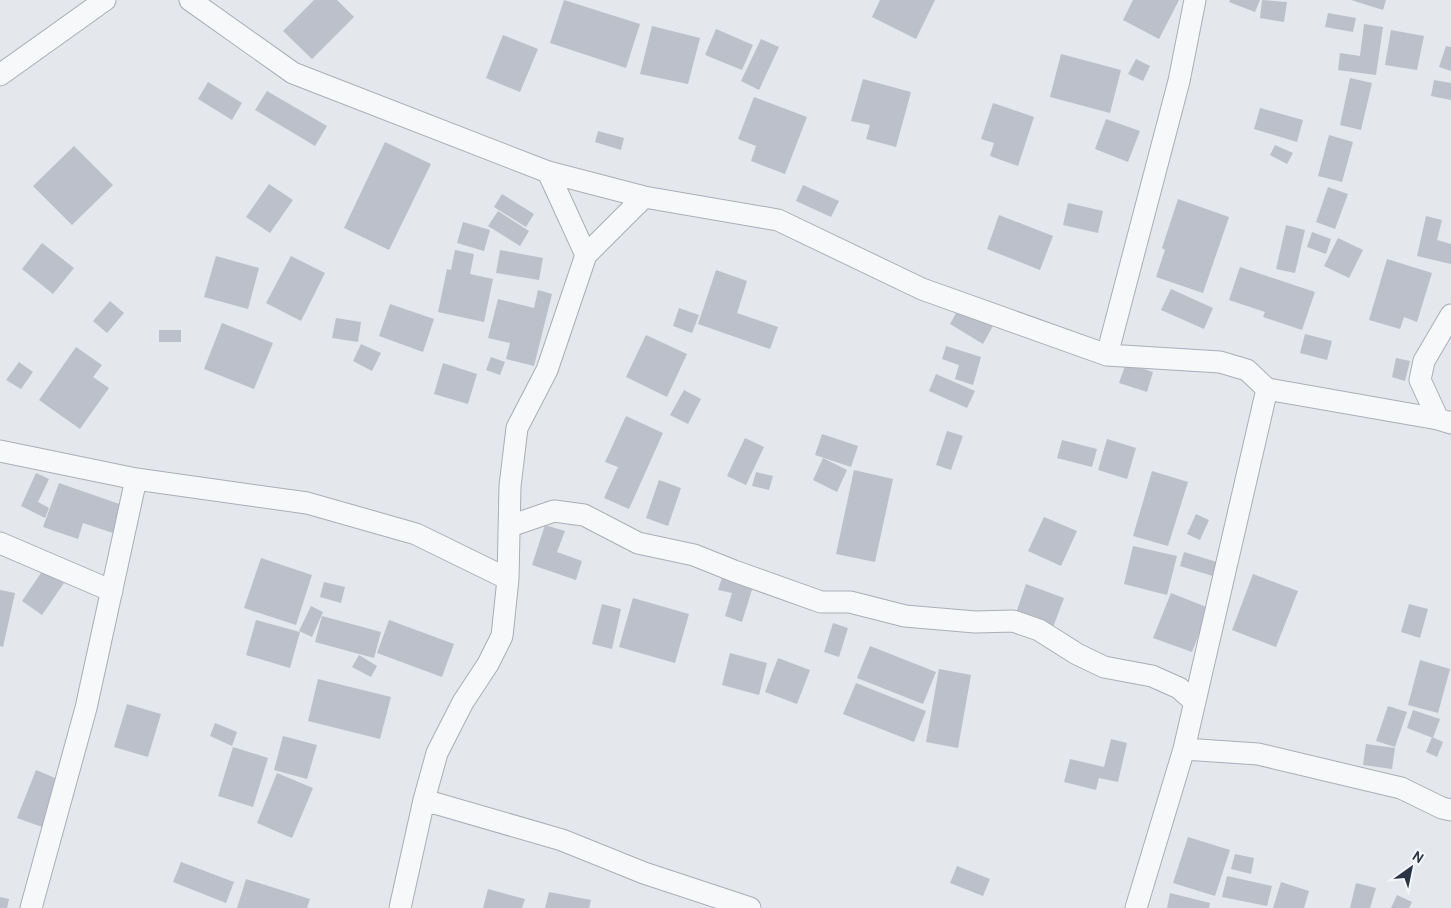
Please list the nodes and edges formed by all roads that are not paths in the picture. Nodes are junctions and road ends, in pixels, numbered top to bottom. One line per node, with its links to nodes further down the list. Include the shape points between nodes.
1 (105, 0): 4 (street)
2 (190, 0): 5 (street, via 293,73)
3 (1195, 0): 9 (street, via 1179,80)
4 (0, 75)
5 (548, 172): 6 (street); 7 (street)
6 (644, 197): 7 (street); 9 (street, via 778,220 922,289)
7 (586, 255): 14 (street, via 547,370 517,428 510,486)
8 (1451, 315): 11 (street, via 1424,360 1420,380)
9 (1107, 355): 10 (street, via 1220,362 1246,370)
10 (1267, 389): 11 (street); 18 (street)
11 (1444, 421)
12 (0, 450): 13 (street)
13 (136, 479): 16 (street, via 307,503 416,534); 17 (street)
14 (510, 526): 16 (street); 18 (street, via 554,511 584,514 638,543 694,555 822,602 850,602 905,616 975,622 1013,621 1039,630 1104,668 1152,676 1179,688)
15 (0, 543): 17 (street)
16 (508, 579): 20 (street, via 502,636 437,753)
17 (112, 591): 22 (street, via 86,708)
18 (1195, 702): 19 (street)
19 (1184, 749): 21 (street, via 1258,754 1401,788); 25 (street)
20 (424, 800): 23 (street); 24 (street, via 562,840 644,873)
21 (1451, 810)
22 (32, 908)
23 (400, 908)
24 (750, 908)
25 (1136, 908)

